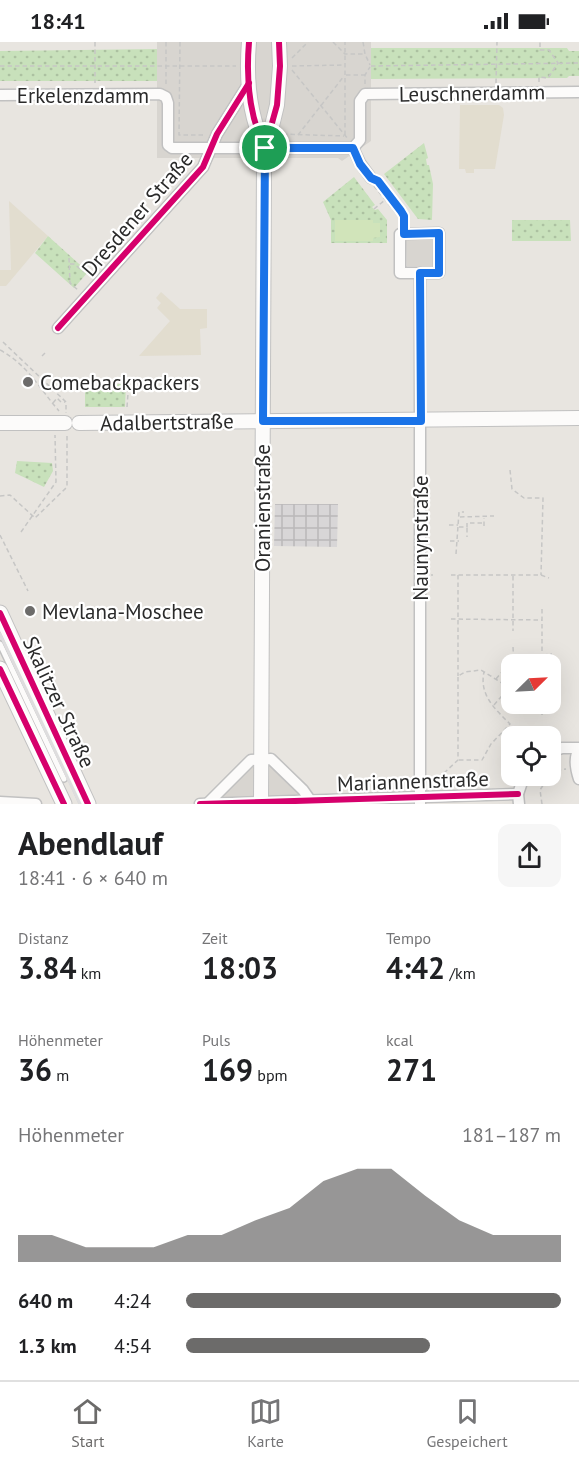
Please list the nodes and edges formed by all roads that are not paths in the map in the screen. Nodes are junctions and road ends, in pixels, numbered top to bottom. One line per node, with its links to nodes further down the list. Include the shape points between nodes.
1 (249, 42): 3 (street, Oranienstraße)
2 (279, 42): 7 (street, Oranienstraße, via 277,105)
3 (249, 83): 6 (street, Dresdener Straße); 7 (street, Oranienstraße, via 256,130)
4 (579, 92): 8 (street, Leuschnerdamm, via 365,94 360,101 360,140)
5 (0, 95): 6 (street, Erkelenzdamm, via 160,94 166,96 170,147)
6 (211, 147): 7 (street); 11 (street, Dresdener Straße, via 203,167)
7 (265, 148): 8 (street); 13 (street, Oranienstraße)
8 (353, 148): 9 (street)
9 (371, 178)
10 (420, 273): 10 (street, via 400,273 402,234 439,233 439,273); 14 (street, Naunynstraße)
11 (58, 328)
12 (579, 418): 14 (street, Adalbertstraße)
13 (263, 421): 14 (street, Adalbertstraße); 15 (street, Adalbertstraße); 21 (street, Oranienstraße)
14 (421, 421): 25 (street, Naunynstraße)
15 (0, 423)
16 (0, 613): 22 (main road, Skalitzer Straße)
17 (0, 644): 22 (lane)
18 (0, 669): 22 (main road, Skalitzer Straße)
19 (561, 749): 20 (street)
20 (579, 749): 23 (street)
21 (261, 759): 27 (street, via 275,762 302,788); 28 (street, Oranienstraße); 33 (street, via 252,760)
22 (64, 779): 30 (main road, Skalitzer Straße); 31 (main road, Skalitzer Straße)
23 (579, 779)
24 (518, 799): 25 (street, Mariannenstraße)
25 (420, 801): 27 (street, Mariannenstraße)
26 (0, 802): 29 (street)
27 (309, 802): 28 (street, Mariannenstraße)
28 (261, 803): 33 (street, Mariannenstraße)
29 (36, 804)
30 (64, 804)
31 (88, 804)
32 (200, 804): 33 (street)
33 (207, 804)

